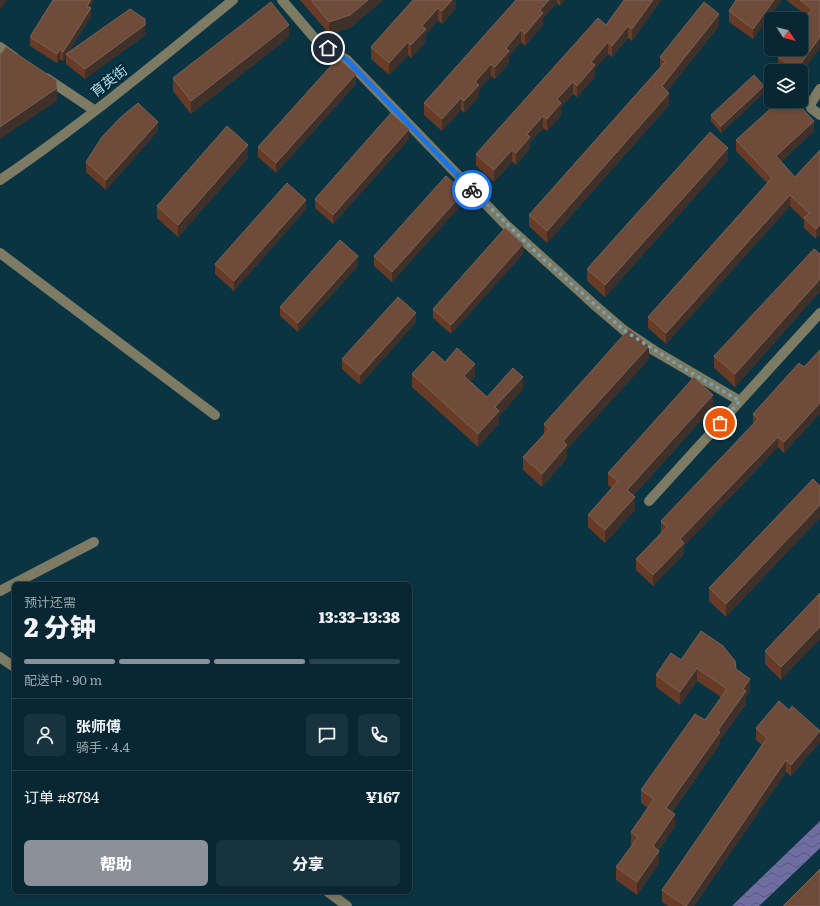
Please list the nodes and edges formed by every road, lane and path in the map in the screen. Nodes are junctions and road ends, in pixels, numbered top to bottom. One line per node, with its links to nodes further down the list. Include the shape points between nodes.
1 (282, 0): 12 (street, via 317,41 347,60 504,223 598,308 625,331 655,351)
2 (226, 2): 7 (street, 育英街)
3 (0, 47): 4 (street)
4 (25, 64)
5 (38, 72): 7 (street)
6 (820, 89): 8 (street, via 810,103 811,108)
7 (94, 110): 9 (street, 育英街)
8 (820, 115)
9 (0, 180)
10 (0, 253): 13 (street)
11 (820, 313): 12 (street)
12 (740, 401): 14 (street)
13 (215, 415)
14 (649, 501)
15 (94, 542): 16 (street)
16 (17, 582)
17 (12, 585): 18 (street)
18 (0, 591)
19 (0, 657): 20 (street)
20 (12, 666)
21 (331, 894): 22 (street)
22 (347, 906)

